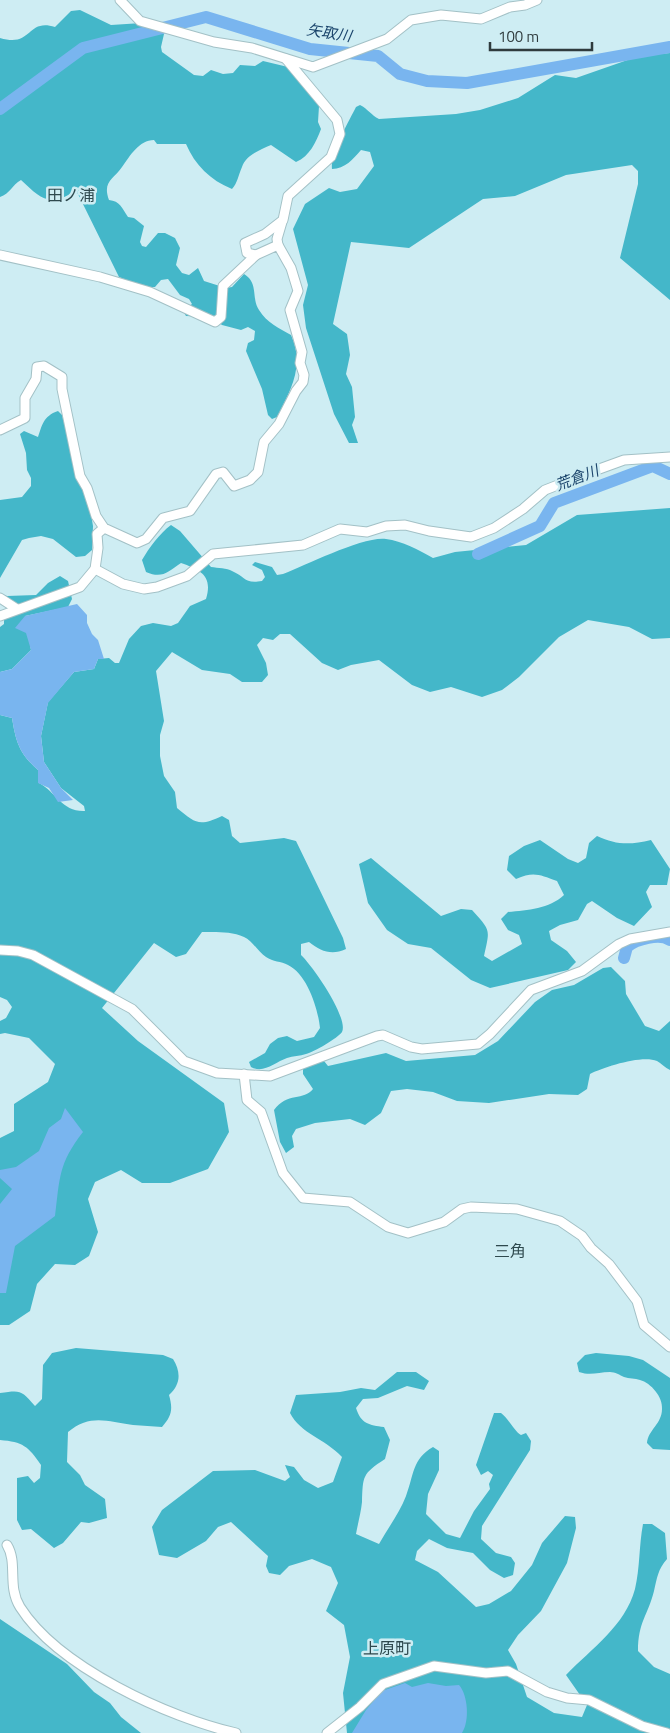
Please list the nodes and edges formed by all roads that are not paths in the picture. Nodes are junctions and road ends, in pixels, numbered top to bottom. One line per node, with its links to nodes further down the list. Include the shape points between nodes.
1 (120, 0): 3 (street, via 140,21)
2 (537, 0): 3 (street, via 481,19 441,15 411,20 387,39 320,66)
3 (286, 59): 4 (street, via 337,120 340,134 332,157 288,196)
4 (283, 220): 5 (street, via 278,230); 7 (street, via 245,244 247,253)
5 (278, 246): 7 (street); 10 (street, via 291,268 298,291 290,310 302,352 300,363 304,375 283,418 264,442 258,472 250,480 234,486 223,472 216,474 190,511 159,521 141,542 133,543)
6 (0, 255): 7 (street, via 133,287 215,322 221,317 223,286)
7 (256, 255)
8 (0, 430): 10 (street, via 25,418 25,398 36,379 37,367 44,366 62,377 80,476)
9 (670, 457): 11 (street, via 624,460 599,468 545,490 494,528 471,537 405,526 386,526 367,532 340,529 303,545 213,554 186,576 144,589 123,584)
10 (104, 528): 11 (street, via 97,534)
11 (95, 568): 13 (street, via 80,587)
12 (0, 598): 13 (street)
13 (17, 609): 14 (street)
14 (0, 616)
15 (670, 932): 17 (street, via 630,939 582,971 531,990 478,1044 422,1049 383,1035 270,1076)
16 (0, 950): 17 (street, via 33,955 132,1009 184,1061 217,1073)
17 (244, 1074): 18 (street, via 247,1100 261,1112 283,1173 303,1198 350,1202 388,1227 408,1232 444,1222 471,1207 517,1209 560,1221 582,1236 609,1264 637,1301 644,1325)
18 (670, 1347)
19 (7, 1545): 20 (street, via 11,1552 13,1593 32,1622 60,1649 130,1694)
20 (236, 1733)
21 (327, 1733): 22 (street, via 383,1684 434,1666 486,1674 508,1670 547,1692 589,1700 642,1726)
22 (667, 1733)

